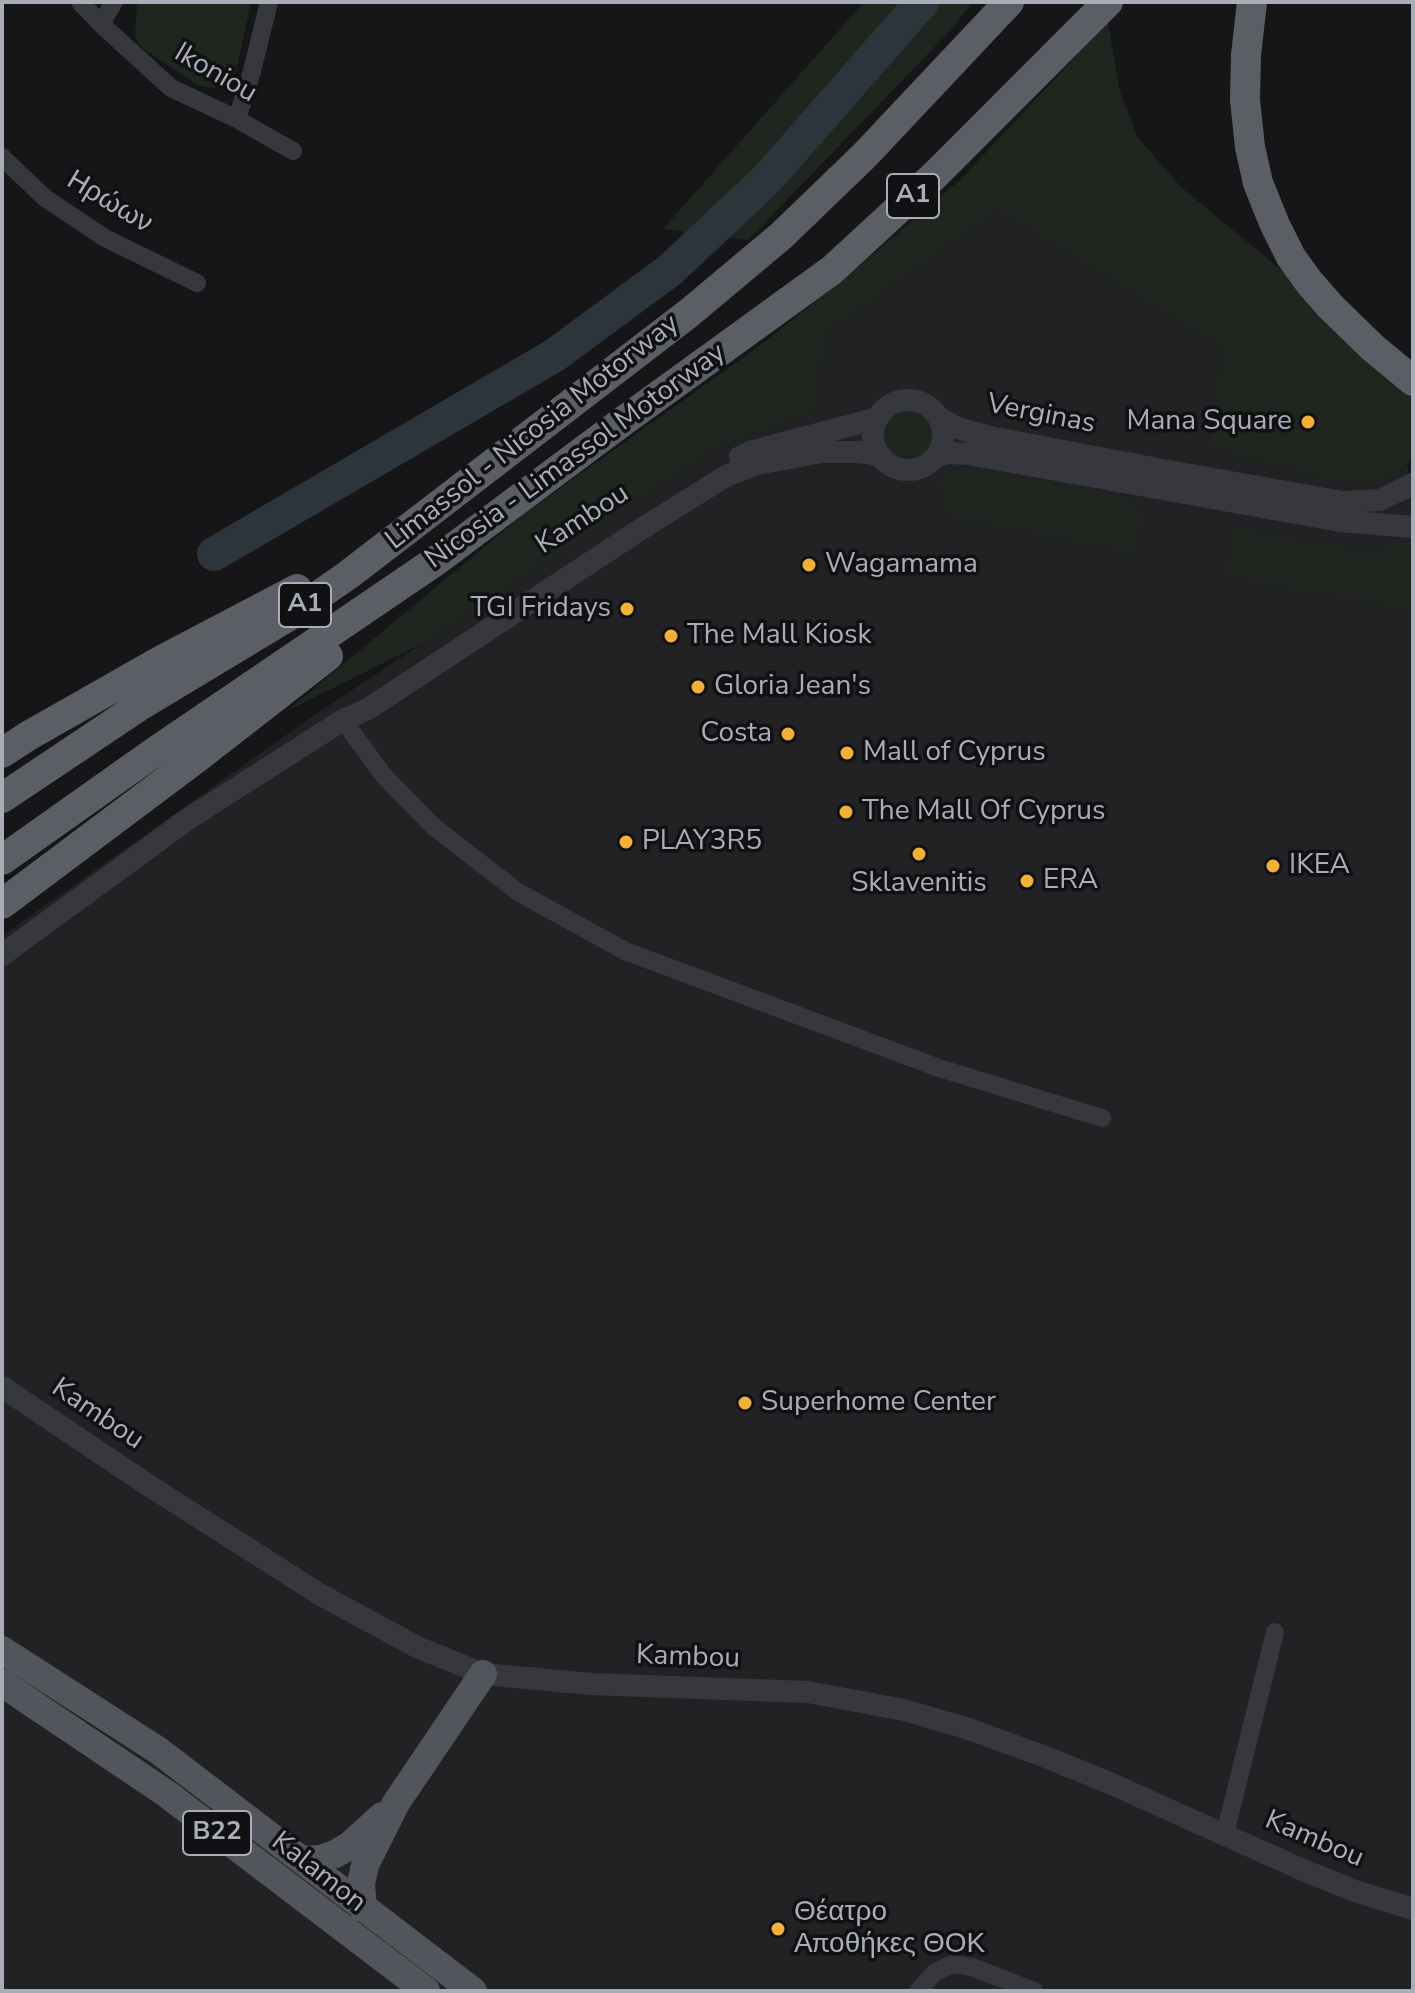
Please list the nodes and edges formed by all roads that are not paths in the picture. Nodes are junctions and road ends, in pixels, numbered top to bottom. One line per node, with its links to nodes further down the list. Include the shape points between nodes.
1 (80, 2): 7 (street, Ikoniou)
2 (114, 2): 7 (street)
3 (269, 2): 8 (street)
4 (1009, 2): 18 (highway, Limassol - Nicosia Motorway / A1, via 781,236)
5 (1108, 2): 20 (highway, Nicosia - Limassol Motorway / A1, via 832,270)
6 (1252, 2): 12 (highway, via 1245,100 1258,183 1275,225 1291,257 1330,306)
7 (101, 24): 8 (street, Ikoniou, via 171,88)
8 (237, 119): 9 (street, Ikoniou)
9 (293, 151)
10 (2, 157): 11 (street, Ηρώων, via 45,198 105,238)
11 (197, 283)
12 (1413, 381)
13 (878, 418): 14 (street, via 901,400 929,407); 15 (street, via 873,430); 21 (street, Kambou, via 750,452 704,477 367,696)
14 (939, 418): 16 (street, via 943,443); 17 (street, Verginas, via 990,437 1343,502 1380,500)
15 (880, 455): 16 (street, via 886,463 907,470); 21 (street, Kambou, via 822,452 757,464 726,476 368,709)
16 (937, 455): 19 (street, Verginas, via 968,454 1340,521)
17 (1413, 484)
18 (463, 488): 22 (highway, via 287,595); 23 (highway, Limassol - Nicosia Motorway / A1, via 289,616 138,707)
19 (1413, 527)
20 (437, 560): 24 (highway, Nicosia - Limassol Motorway / A1); 25 (highway, via 317,665)
21 (343, 720): 26 (street, Kambou, via 188,819); 27 (street, via 384,776 434,827 518,892 625,951 939,1068)
22 (2, 753)
23 (2, 798)
24 (2, 860)
25 (2, 904)
26 (2, 955)
27 (1102, 1118)
28 (2, 1387): 31 (street, Kambou, via 321,1595 417,1647)
29 (1275, 1632): 34 (street)
30 (2, 1650): 35 (main road, Kalamon / B22, via 159,1751)
31 (483, 1674): 33 (main road); 34 (street, Kambou, via 856,1699 966,1728)
32 (2, 1683): 38 (main road, Kalamon / B22, via 167,1794)
33 (396, 1803): 35 (main road, via 349,1846 321,1859); 36 (main road, via 365,1865)
34 (1225, 1834): 37 (street, Kambou, via 1355,1891)
35 (302, 1860): 36 (main road, Kalamon / B22)
36 (363, 1908): 39 (main road, Kalamon / B22)
37 (1413, 1909)
38 (426, 1991)
39 (473, 1991)
40 (918, 1991): 41 (street, via 934,1973 952,1964)
41 (1034, 1991)

